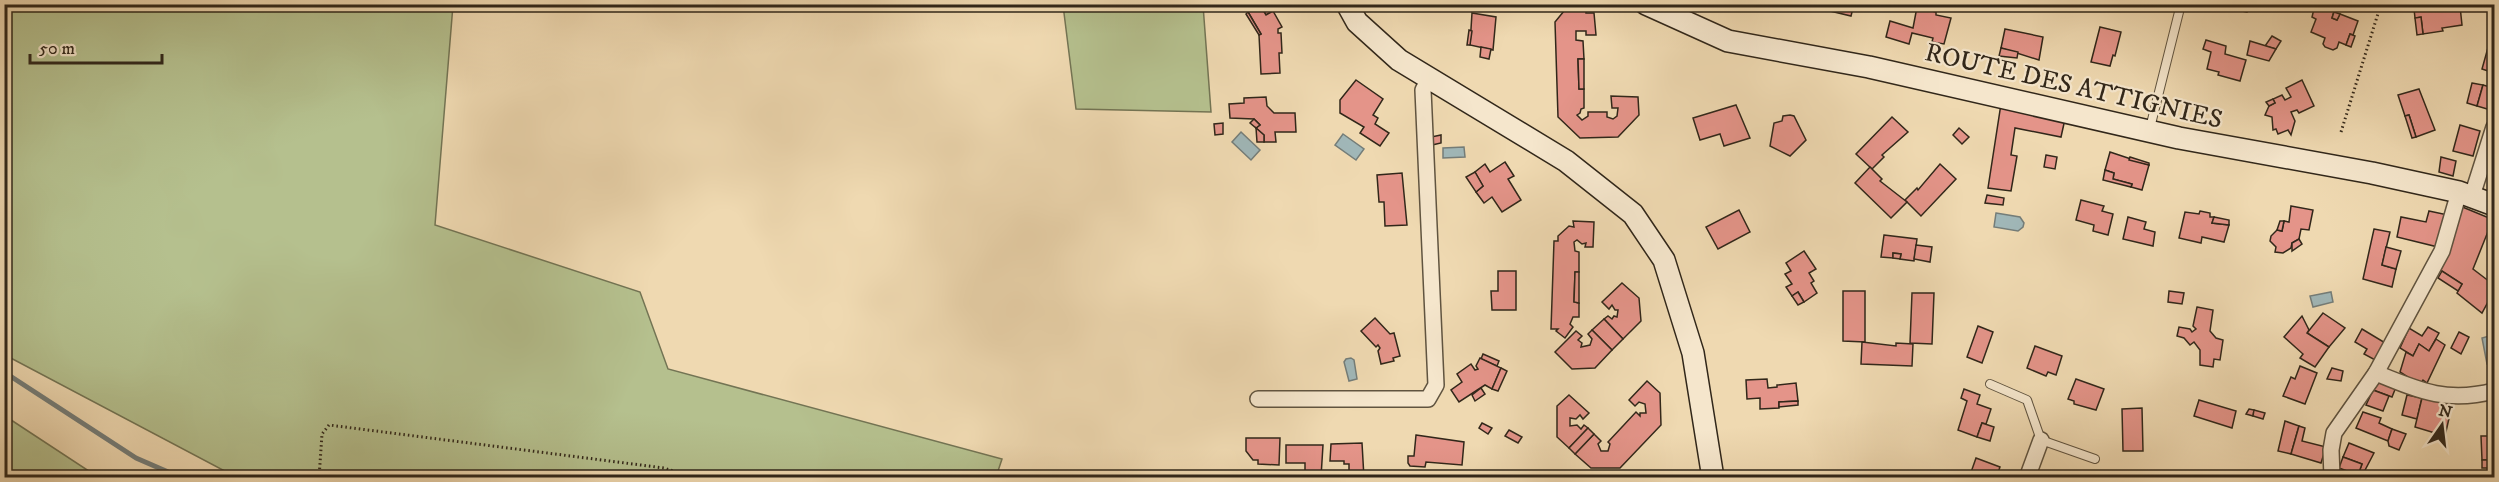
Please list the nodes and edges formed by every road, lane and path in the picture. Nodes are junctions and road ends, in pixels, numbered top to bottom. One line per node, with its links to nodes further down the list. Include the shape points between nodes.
1 (1347, 4): 5 (street, via 1357,22 1399,60)
2 (1646, 4): 7 (street, ROUTE DES ATTIGNIES, via 1728,41 1869,67)
3 (2181, 4): 7 (lane)
4 (2381, 4): 8 (path)
5 (1429, 78): 14 (street, via 1423,90 1436,386 1428,399); 19 (street, via 1566,161 1633,214 1664,260 1693,353)
6 (2494, 127): 9 (street)
7 (2149, 131): 9 (street, ROUTE DES ATTIGNIES)
8 (2341, 132)
9 (2465, 194): 10 (street, ROUTE DES ATTIGNIES); 11 (street, via 2442,251)
10 (2494, 205)
11 (2376, 373): 13 (street, via 2413,388 2450,396); 21 (street, via 2334,432)
12 (1990, 384): 15 (lane, via 2027,400)
13 (2494, 391)
14 (1258, 399)
15 (2041, 440): 16 (lane); 20 (street)
16 (2095, 459)
17 (319, 477): 18 (path, via 322,434 329,425 664,468)
18 (694, 477)
19 (1713, 477)
20 (2027, 477)
21 (2332, 477)

